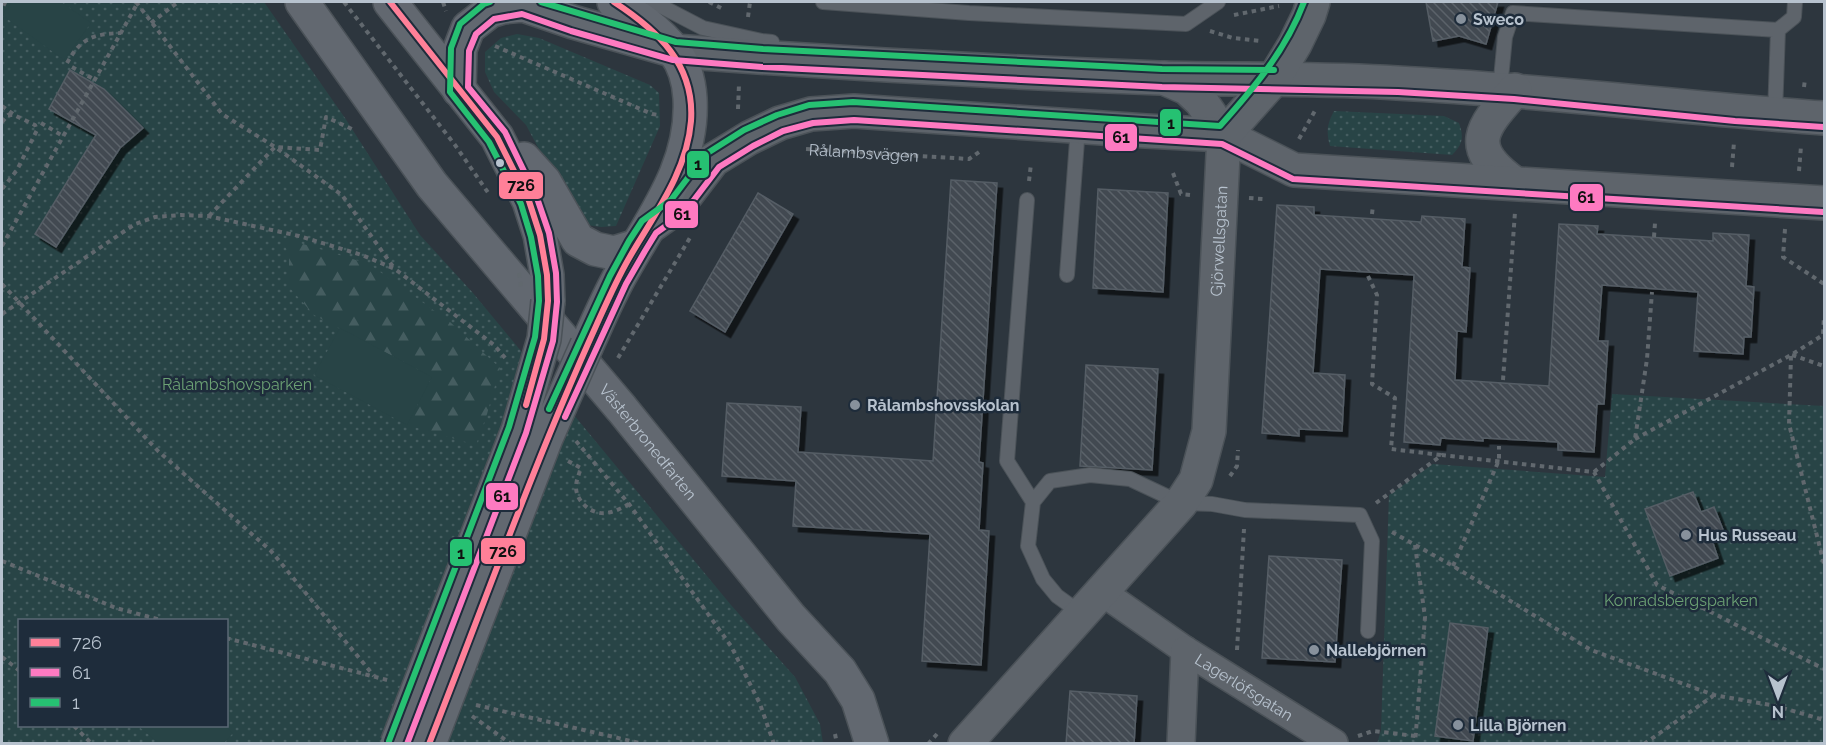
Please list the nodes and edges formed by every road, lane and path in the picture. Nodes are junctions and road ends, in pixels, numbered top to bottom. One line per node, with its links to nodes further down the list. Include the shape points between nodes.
1 (136, 2): 15 (path); 19 (path)
2 (178, 2): 15 (path)
3 (302, 2): 113 (main road, Västerbronedfarten, via 432,185 791,618 840,671 858,700)
4 (344, 2): 53 (path, via 455,145)
5 (390, 2): 31 (main road)
6 (614, 2): 21 (main road)
7 (653, 2): 24 (lane, via 703,28 762,41 1013,57)
8 (750, 2): 16 (path)
9 (823, 2): 17 (lane, via 969,14)
10 (1218, 2): 17 (lane)
11 (1795, 2): 18 (lane, via 1794,17)
12 (2, 3): 14 (path)
13 (1301, 3): 17 (path); 26 (street, via 1309,15)
14 (9, 6)
15 (152, 23): 44 (path, via 222,114)
16 (747, 23)
17 (1186, 24)
18 (1778, 30): 30 (lane, via 1513,14 1504,37); 36 (lane)
19 (121, 33): 22 (path, via 89,38 76,46); 28 (path)
20 (495, 46): 34 (path)
21 (674, 51): 24 (street); 31 (main road, via 523,5 503,7 490,11 468,28 460,49); 58 (main road, via 689,85 689,134 680,164)
22 (67, 63)
23 (72, 67): 28 (path)
24 (1040, 72): 25 (street)
25 (1162, 78): 26 (street); 41 (street, via 1187,88)
26 (1274, 79): 29 (street); 41 (street)
27 (1805, 79): 36 (path)
28 (95, 80): 42 (path)
29 (1337, 80): 30 (street); 47 (path, via 1323,96 1296,146)
30 (1508, 89): 33 (street); 51 (street, via 1490,120 1483,143 1485,156)
31 (459, 90): 43 (main road)
32 (2, 106): 35 (path)
33 (1736, 112): 36 (street); 52 (path)
34 (652, 114)
35 (15, 115): 37 (path, via 8,115); 49 (path, via 35,124 38,130)
36 (1801, 116): 55 (path)
37 (2, 122)
38 (41, 123): 42 (path)
39 (1078, 127): 41 (street); 58 (street, via 854,111 811,114 780,123 713,160 677,207); 64 (lane)
40 (354, 130): 44 (path, via 326,117 320,150)
41 (1224, 135): 47 (street); 83 (street, Gjörwellsgatan, via 1209,431 1196,480)
42 (63, 136): 60 (path)
43 (496, 137): 58 (main road, via 544,181 578,240 614,253); 109 (main road, bridge, via 529,201 536,224 547,275 544,339 518,430)
44 (275, 147): 62 (path, via 342,195); 69 (path, via 208,216 155,217 135,224)
45 (801, 148): 46 (path, Rålambsvägen)
46 (969, 159)
47 (1294, 170): 51 (street)
48 (1173, 173): 50 (path)
49 (2, 189)
50 (1181, 194)
51 (1515, 196): 52 (street); 75 (path)
52 (1730, 196): 55 (street)
53 (492, 200)
54 (1027, 200): 82 (lane, via 1007,461)
55 (1802, 210): 67 (path, via 1783,257)
56 (1655, 218): 59 (path)
57 (696, 228): 73 (path)
58 (643, 236): 110 (main road, bridge, via 618,280 546,438)
59 (1654, 237)
60 (2, 246)
61 (516, 263): 63 (path)
62 (394, 269)
63 (519, 273)
64 (1067, 276)
65 (1368, 276): 78 (path, via 1377,295 1372,384 1395,398 1391,449)
66 (2, 284): 69 (path)
67 (1824, 284)
68 (1652, 292): 76 (path)
69 (18, 302): 70 (path); 99 (path, via 158,451 271,551)
70 (2, 314)
71 (1824, 316): 72 (path, via 1823,335)
72 (1791, 355): 74 (path); 76 (path); 89 (path, via 1789,424)
73 (616, 361)
74 (1824, 366)
75 (1503, 380)
76 (1635, 439): 81 (path)
77 (1499, 446): 79 (path)
78 (1442, 455): 79 (path); 86 (path)
79 (1499, 460): 81 (path); 90 (path)
80 (576, 465): 84 (path, via 581,468 576,492 589,510 604,514)
81 (1594, 472): 98 (path, via 1658,585)
82 (1033, 502): 83 (lane, via 1050,481 1090,475 1130,479); 91 (lane, via 1028,546 1043,579 1057,596)
83 (1180, 503): 85 (lane); 91 (street, Gjörwellsgatan)
84 (629, 504)
85 (1245, 510): 86 (lane); 100 (path)
86 (1360, 514): 87 (path); 93 (lane, via 1372,541)
87 (1415, 545): 90 (path); 107 (path, via 1425,617)
88 (2, 561): 92 (path, via 116,608)
89 (1824, 564)
90 (1453, 566): 102 (path, via 1591,650)
91 (1092, 603): 95 (street, Lagerlöfsgatan); 114 (street, Gjörwellsgatan)
92 (154, 619)
93 (1368, 631)
94 (228, 639): 99 (path)
95 (1185, 650): 100 (street, Lagerlöfsgatan); 115 (street, Lagerlöfsgatan)
96 (2, 657): 97 (path)
97 (18, 669)
98 (1824, 669)
99 (374, 676): 101 (path)
100 (1235, 681): 116 (street, Lagerlöfsgatan)
101 (395, 683)
102 (1714, 695): 105 (path, via 1776,706); 118 (path)
103 (472, 704): 112 (path)
104 (467, 712): 111 (path)
105 (1824, 720)
106 (75, 727): 108 (path)
107 (1416, 736): 116 (path, via 1373,731); 117 (path)
108 (92, 744)
109 (397, 744)
110 (429, 744)
111 (511, 744)
112 (644, 744)
113 (872, 744)
114 (965, 744)
115 (1181, 744)
116 (1334, 744)
117 (1415, 744)
118 (1644, 744)

